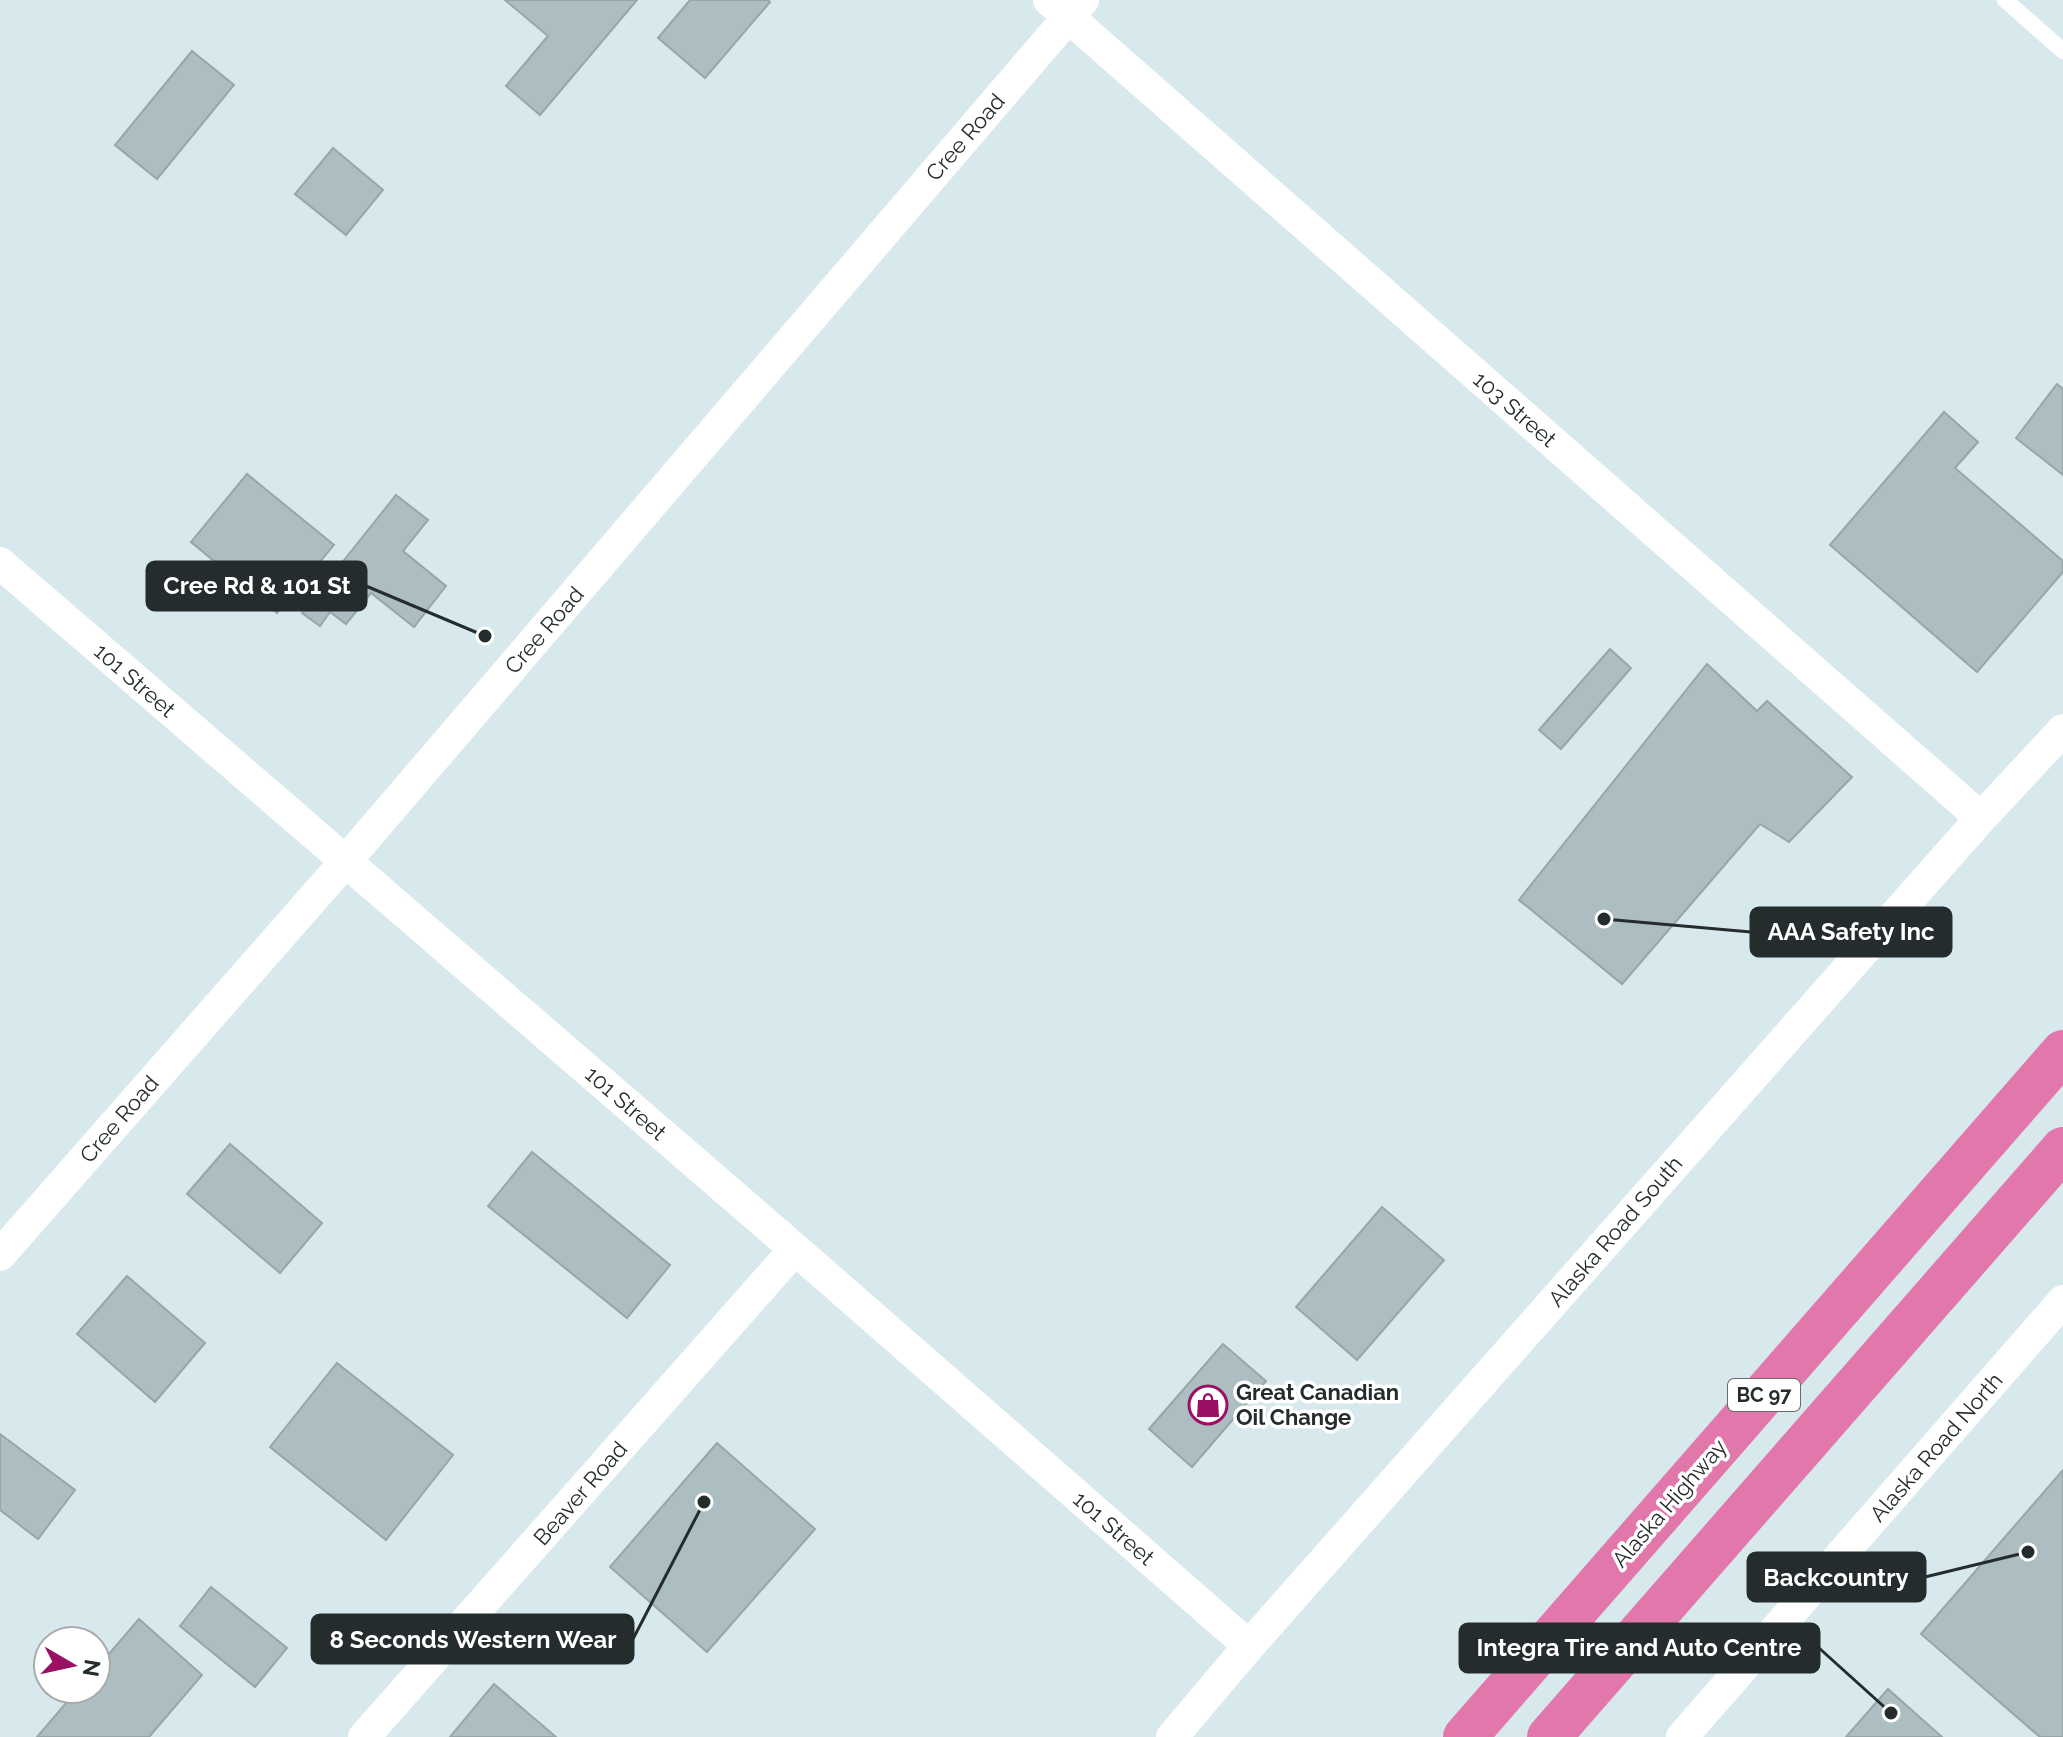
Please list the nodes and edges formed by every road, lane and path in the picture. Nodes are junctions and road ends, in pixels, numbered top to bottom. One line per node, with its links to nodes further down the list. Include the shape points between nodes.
1 (2005, 0): 3 (lane)
2 (1067, 6): 6 (street, 103 Street); 7 (street, Cree Road)
3 (2063, 51)
4 (0, 563): 7 (street, 101 Street)
5 (2063, 730): 6 (street, Alaska Road South)
6 (1981, 818): 13 (street, Alaska Road South)
7 (345, 862): 10 (street, 101 Street); 11 (street, Cree Road)
8 (2063, 1052): 16 (highway, Alaska Highway / BC 97)
9 (2063, 1149): 17 (highway, BC 97)
10 (795, 1249): 13 (street, 101 Street); 14 (street, Beaver Road)
11 (0, 1255)
12 (2063, 1301): 18 (street, Alaska Road North)
13 (1249, 1646): 15 (street, Alaska Road South)
14 (364, 1737)
15 (1172, 1737)
16 (1465, 1737)
17 (1549, 1737)
18 (1682, 1737)

